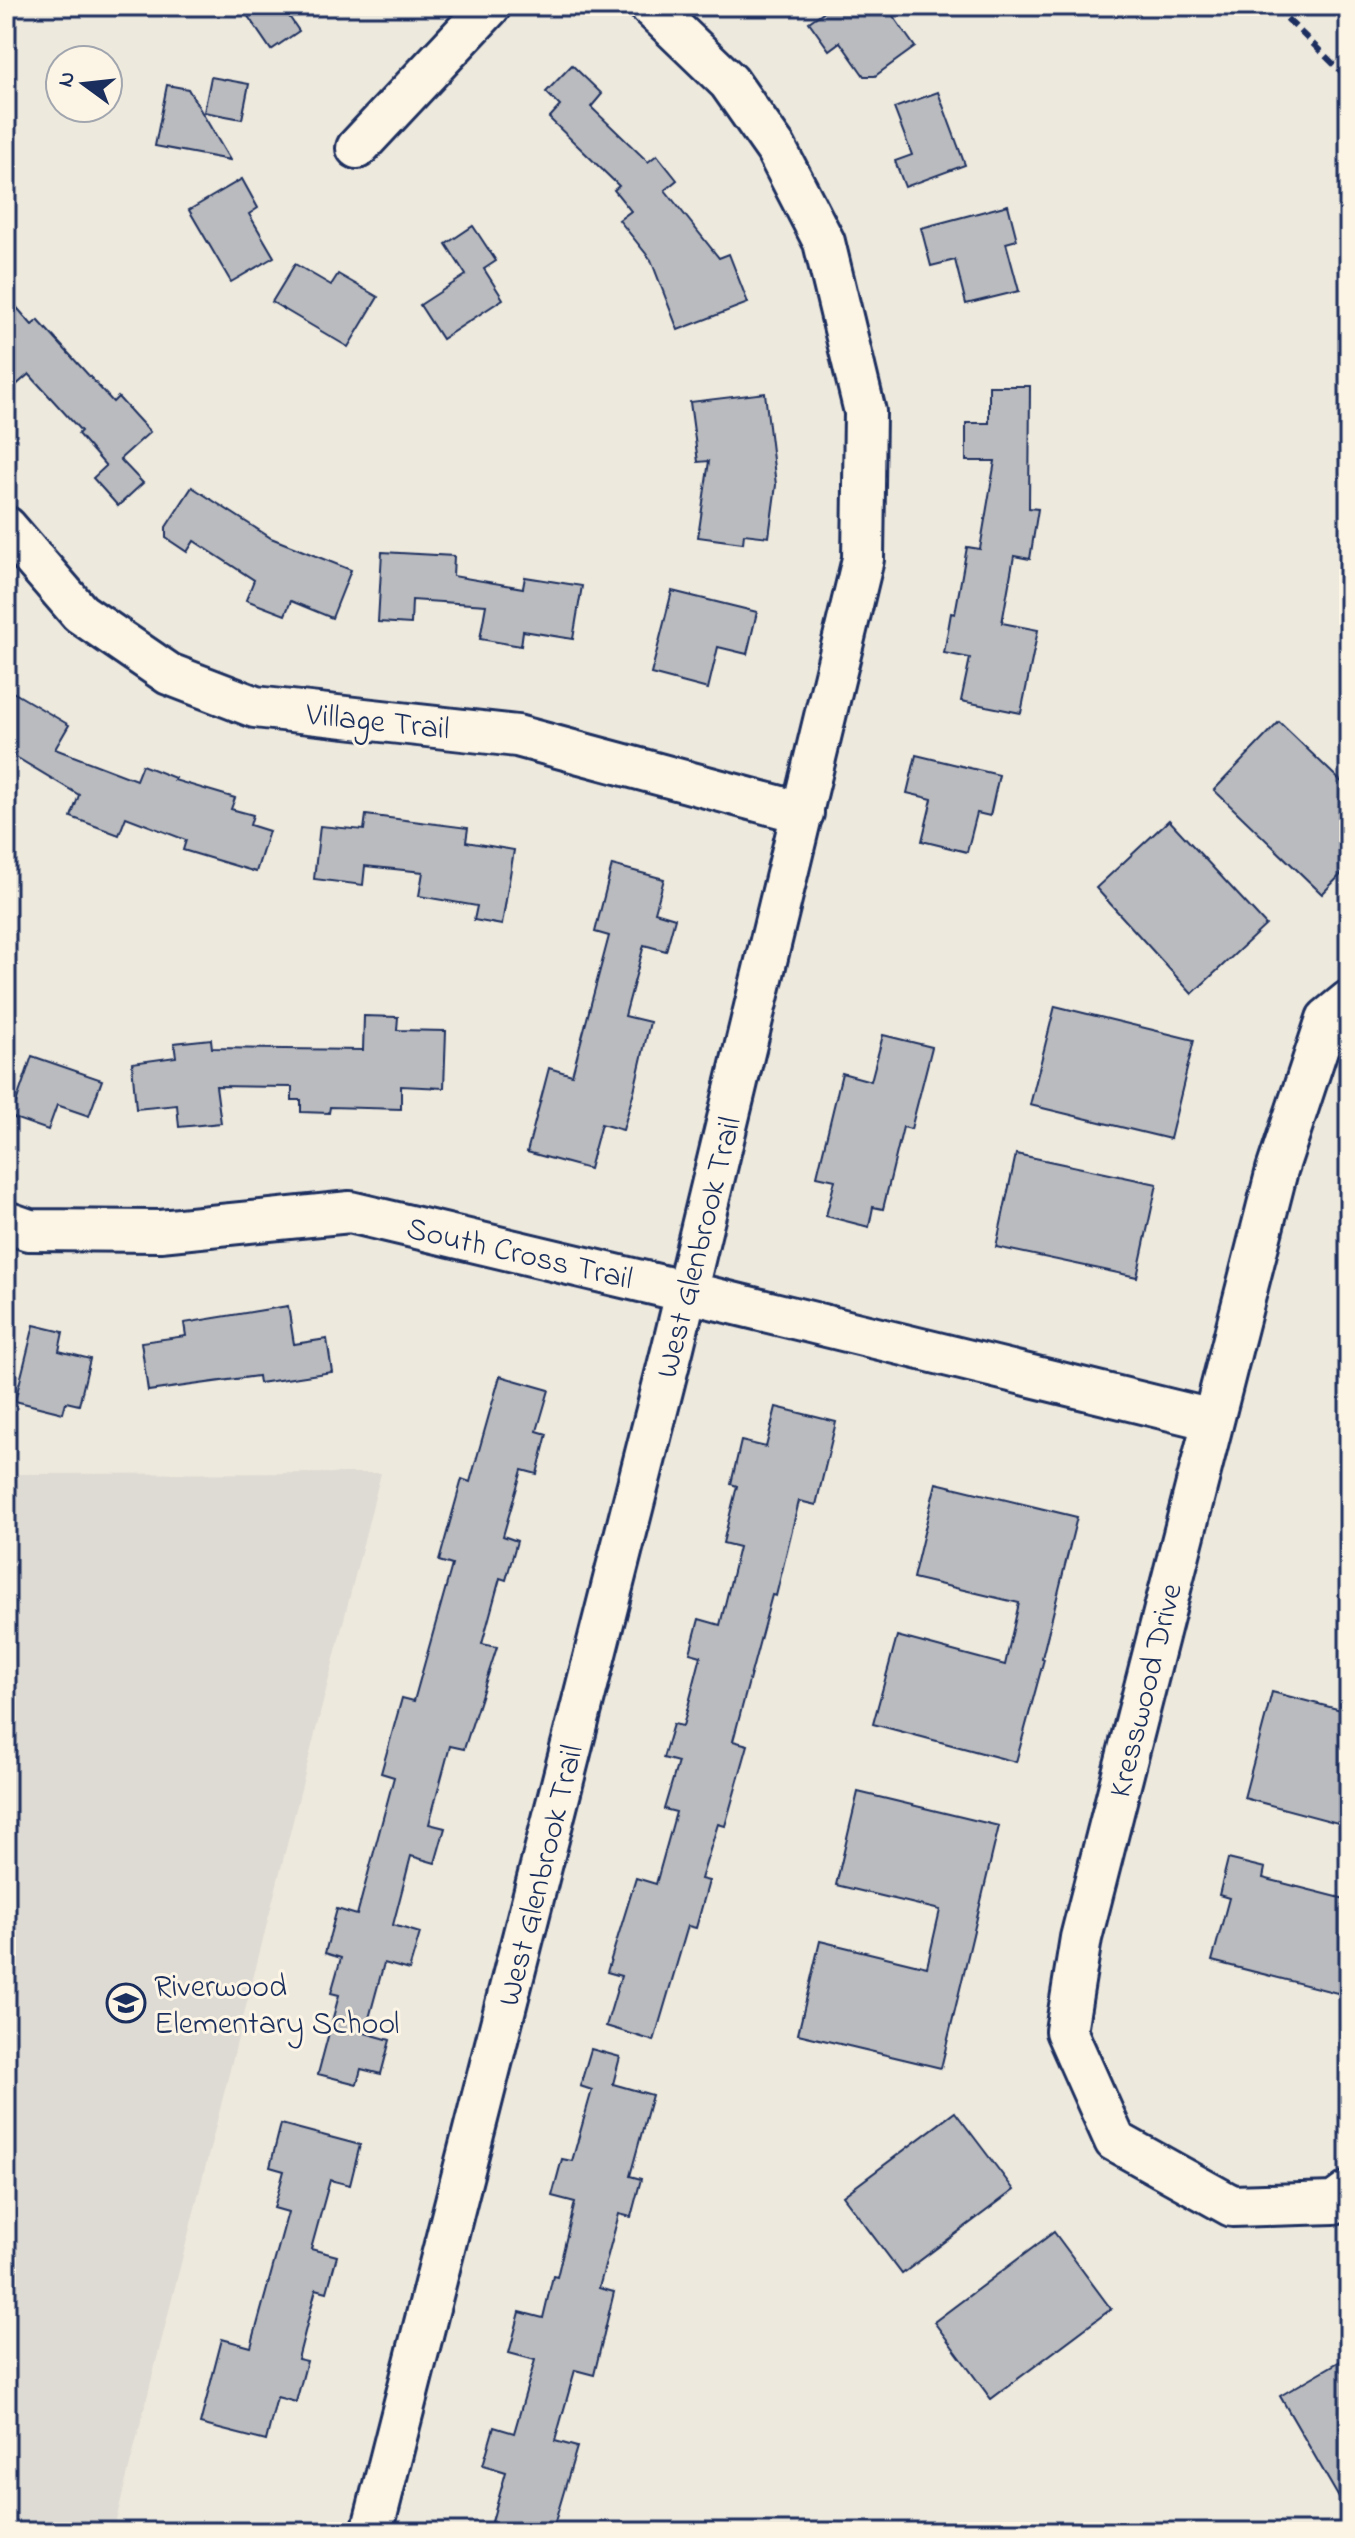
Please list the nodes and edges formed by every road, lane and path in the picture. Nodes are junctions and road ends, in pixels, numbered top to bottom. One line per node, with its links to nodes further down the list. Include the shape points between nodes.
1 (490, 6): 3 (street)
2 (650, 6): 5 (street, West Glenbrook Trail, via 729,82 776,149 824,242 865,412 863,559)
3 (357, 148)
4 (6, 527): 5 (street, Village Trail, via 80,613 169,674 255,707 517,736)
5 (803, 813): 8 (street, West Glenbrook Trail)
6 (1349, 1001): 9 (street, Kresswood Drive, via 1327,1019 1277,1170)
7 (6, 1222): 8 (street, South Cross Trail, via 29,1230 160,1231 350,1212)
8 (687, 1292): 9 (street, South Cross Trail); 11 (street, West Glenbrook Trail)
9 (1212, 1420): 10 (street, Kresswood Drive, via 1081,1938 1066,2031 1115,2141 1232,2206 1334,2203)
10 (1349, 2192)
11 (372, 2532)

